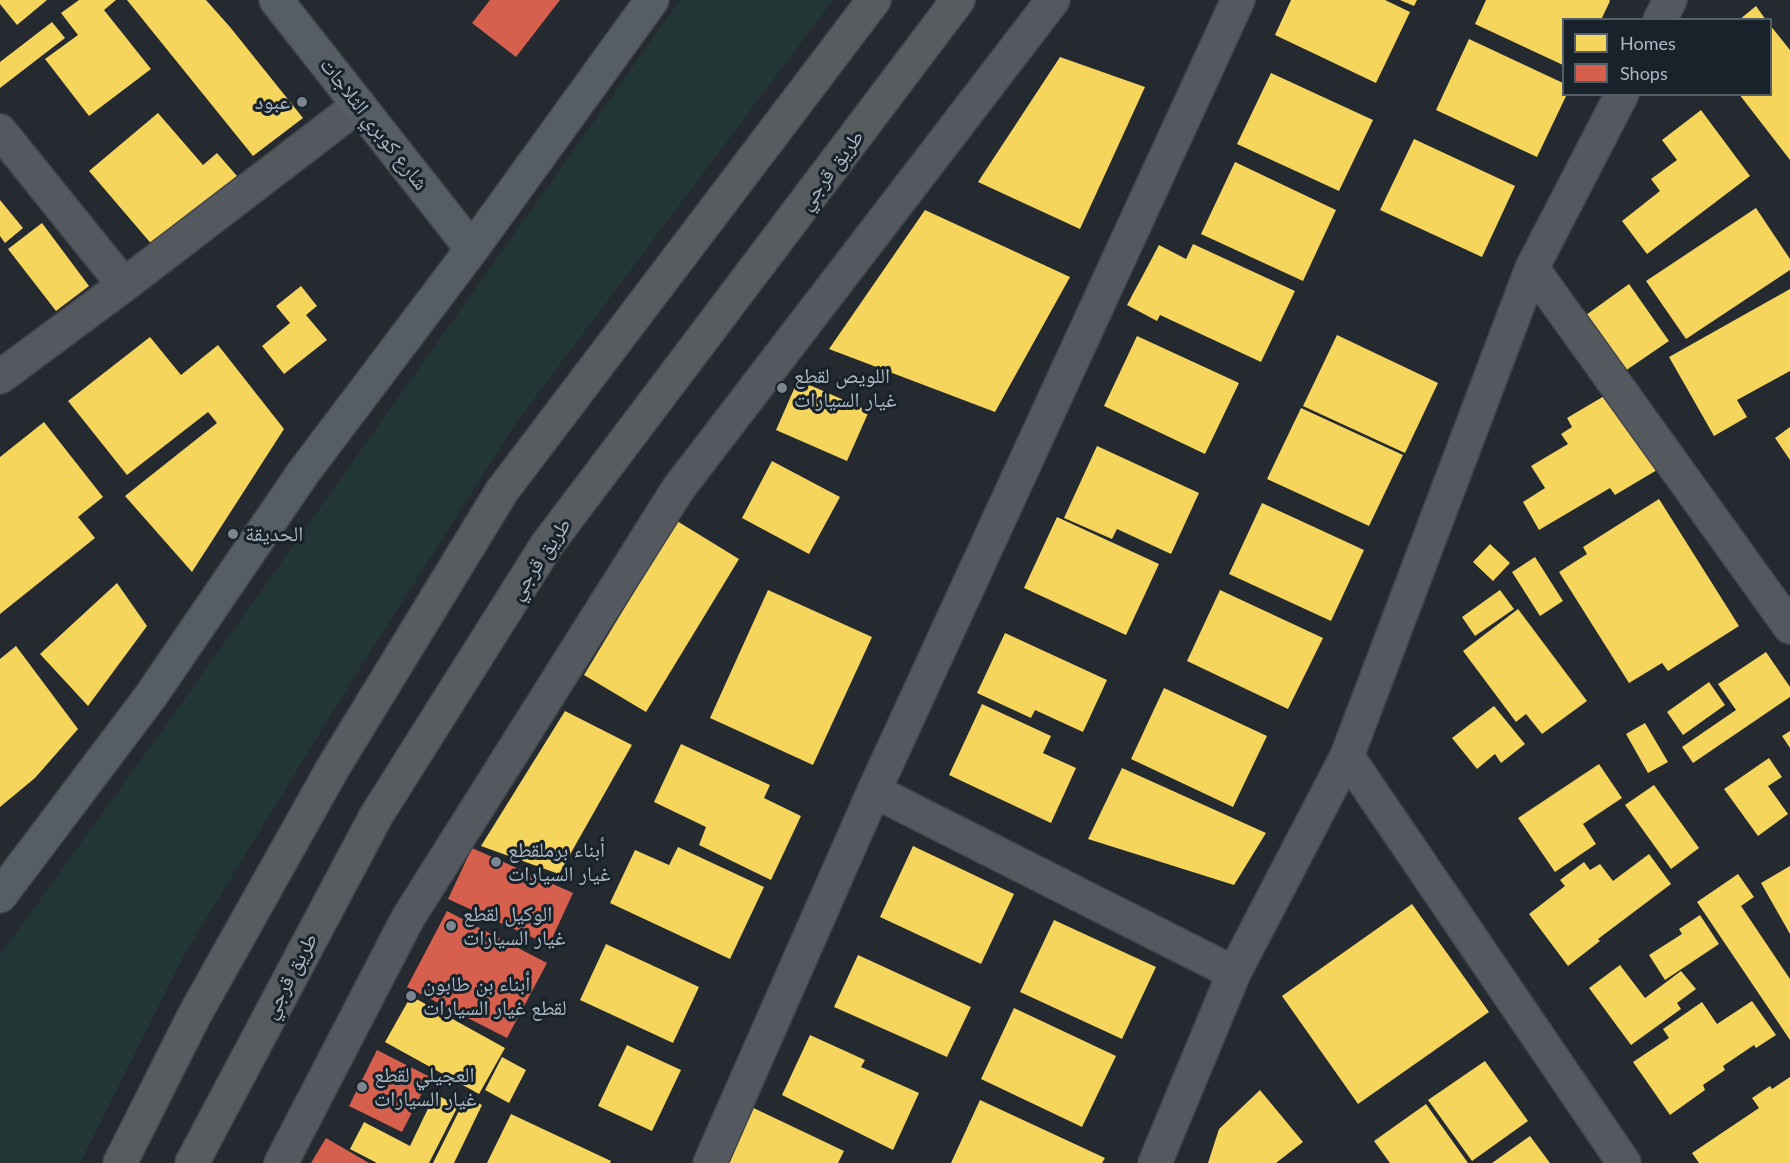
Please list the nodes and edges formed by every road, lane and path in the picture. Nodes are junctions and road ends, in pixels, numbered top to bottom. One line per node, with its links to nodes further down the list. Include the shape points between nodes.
1 (276, 0): 10 (main road, شارع كوبري الثلاجات)
2 (652, 0): 12 (main road)
3 (874, 0): 21 (highway, via 502,491 334,765 195,1014)
4 (958, 0): 22 (highway, طريق قرجي, via 546,546 376,816)
5 (1053, 0): 23 (street, via 678,489 408,918)
6 (1238, 0): 18 (street)
7 (1670, 0): 8 (street)
8 (1661, 18)
9 (1621, 96): 13 (street)
10 (358, 105): 12 (main road, شارع كوبري الثلاجات); 14 (street)
11 (0, 131): 14 (street)
12 (472, 249): 19 (main road, via 303,474 150,697)
13 (1532, 267): 16 (street); 17 (street)
14 (124, 285): 15 (street)
15 (0, 377)
16 (1790, 627)
17 (1347, 756): 20 (street); 26 (street)
18 (874, 791): 20 (street); 24 (street)
19 (0, 896)
20 (1234, 973): 25 (street)
21 (120, 1163)
22 (192, 1163)
23 (281, 1163)
24 (710, 1163)
25 (1155, 1163)
26 (1624, 1163)

